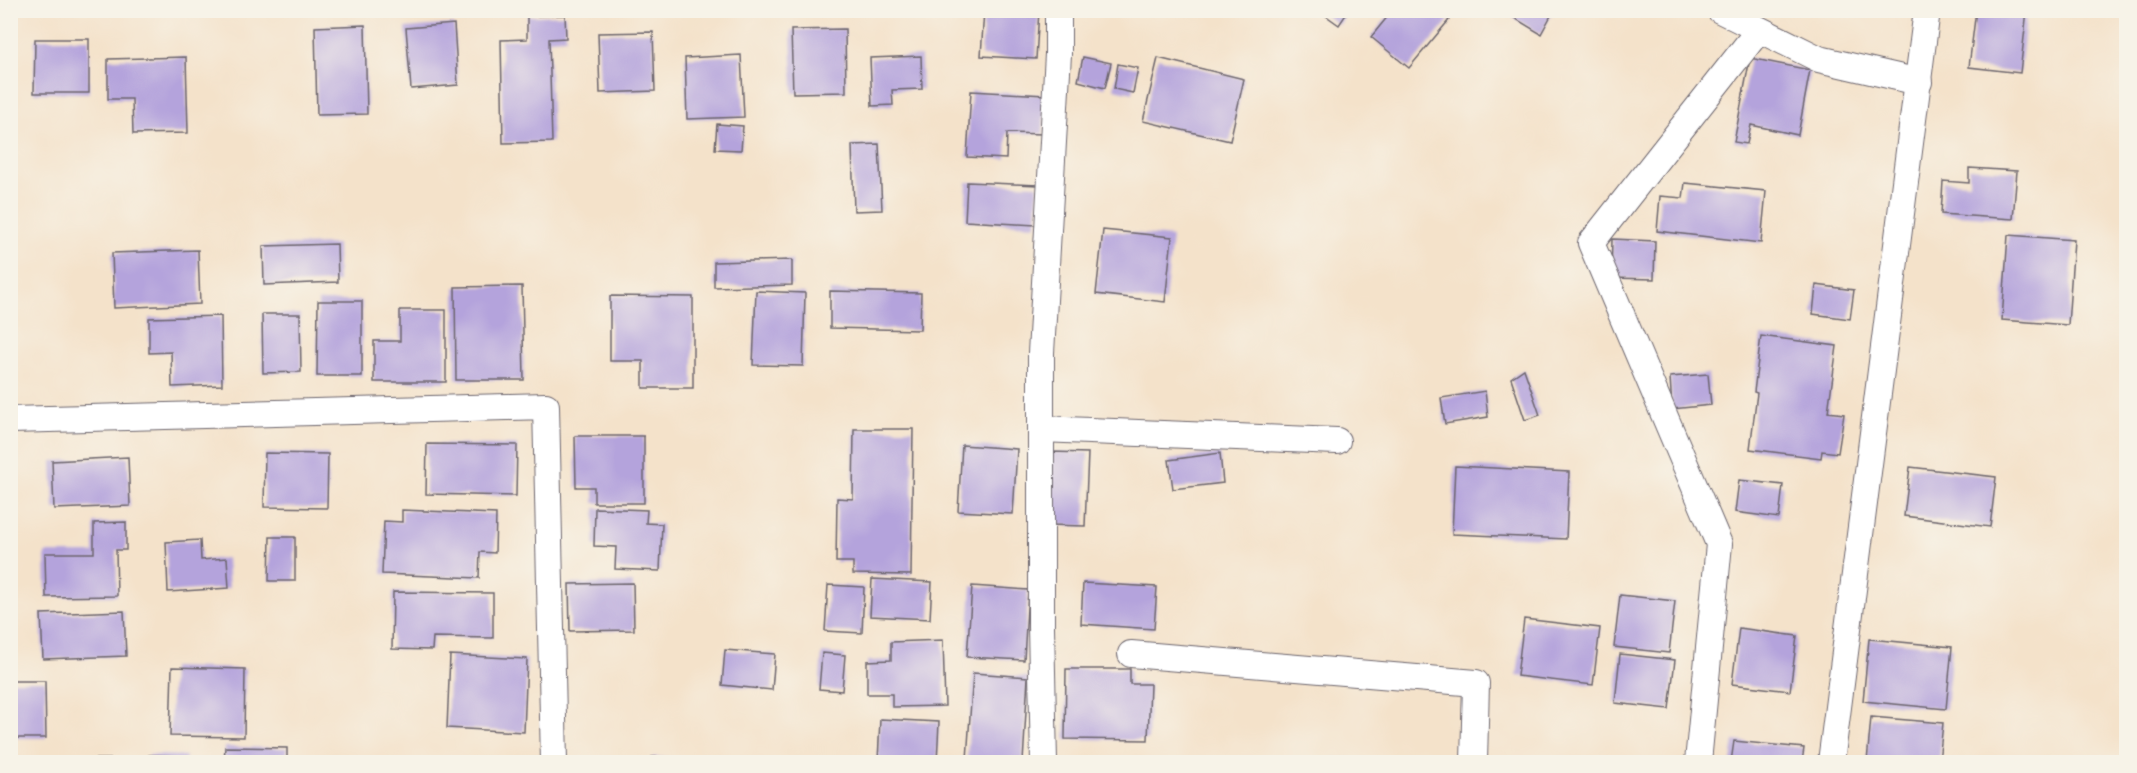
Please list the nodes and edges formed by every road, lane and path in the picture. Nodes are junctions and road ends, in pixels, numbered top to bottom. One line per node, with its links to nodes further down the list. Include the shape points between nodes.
1 (1058, 10): 7 (street, via 1041,353)
2 (1720, 10): 4 (street)
3 (1927, 10): 5 (street)
4 (1760, 30): 5 (street, via 1819,59); 13 (street, via 1591,243 1719,543)
5 (1919, 82): 14 (street)
6 (10, 420): 10 (street, via 546,406)
7 (1041, 429): 8 (street); 11 (street)
8 (1337, 441)
9 (1131, 654): 12 (street, via 1476,683)
10 (555, 762)
11 (1044, 762)
12 (1474, 762)
13 (1698, 762)
14 (1831, 762)

